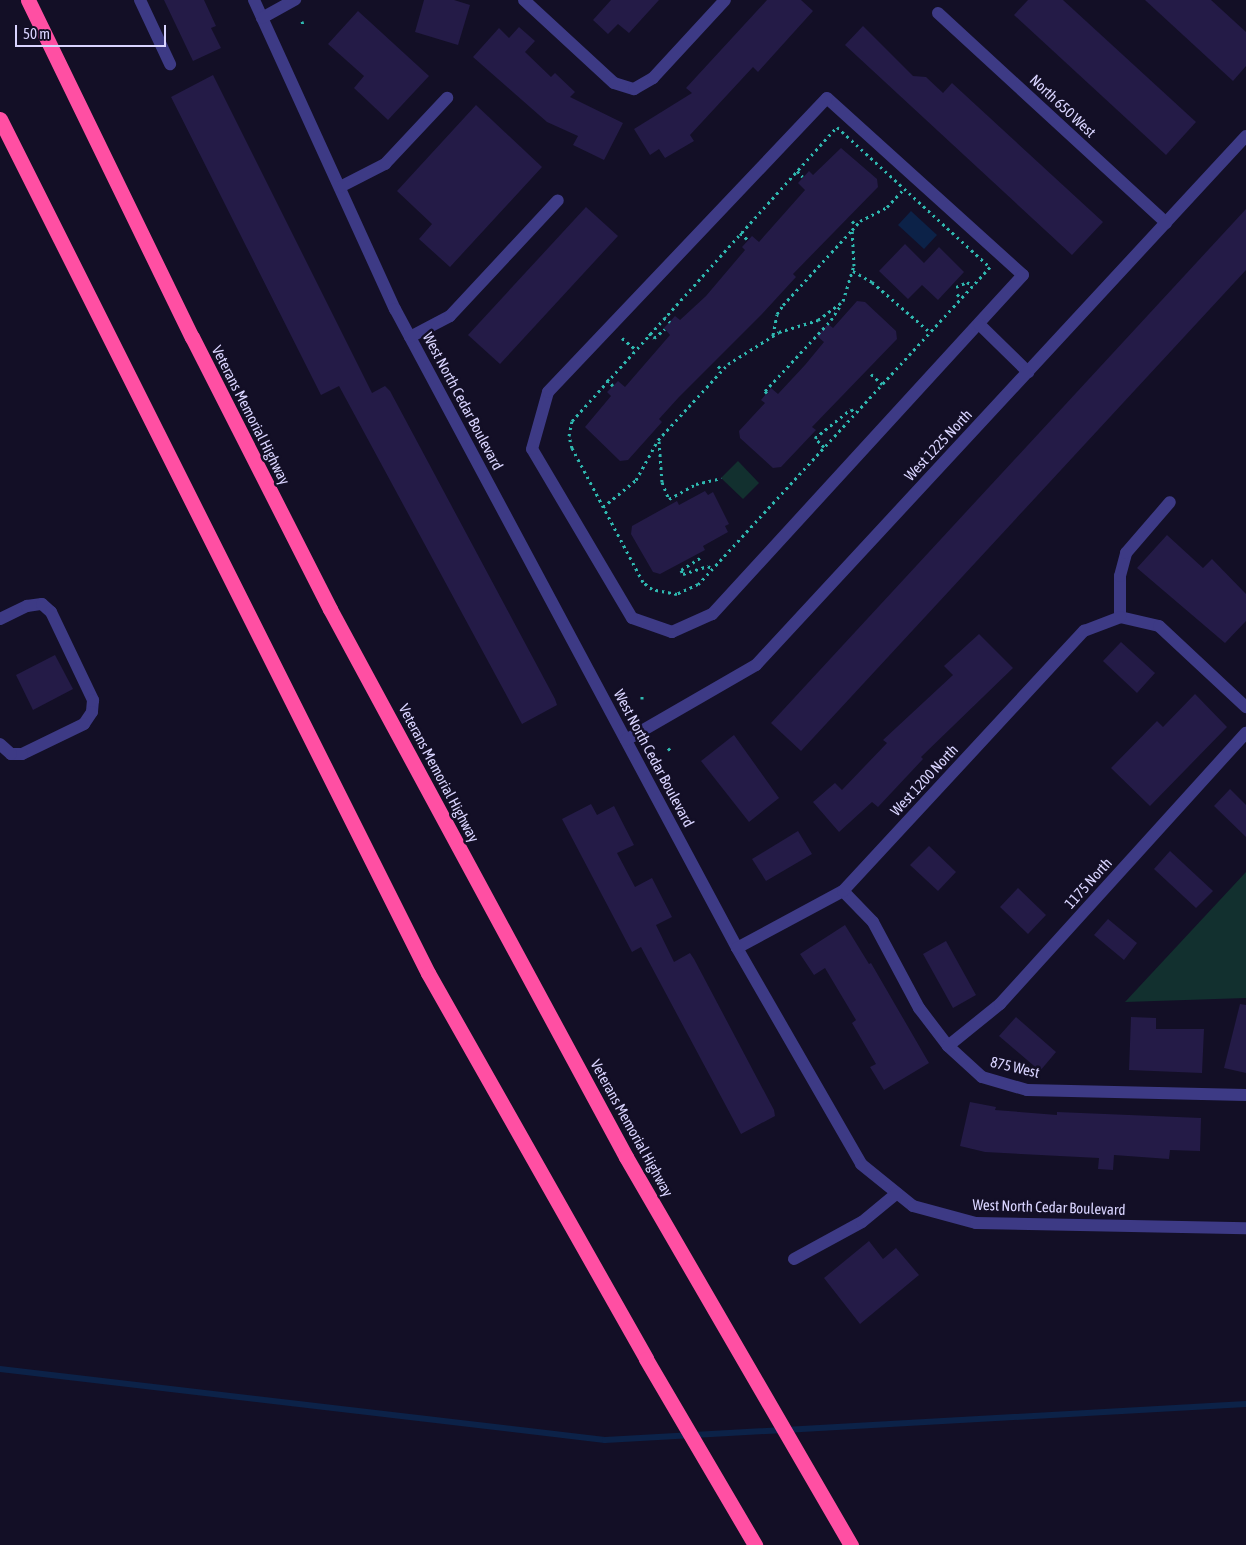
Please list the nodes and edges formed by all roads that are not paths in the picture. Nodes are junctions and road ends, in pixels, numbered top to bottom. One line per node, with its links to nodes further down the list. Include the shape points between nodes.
1 (28, 0): 34 (highway, Veterans Memorial Highway, via 196,346 330,609 626,1157)
2 (140, 0): 9 (street)
3 (254, 0): 8 (street, West North Cedar Boulevard)
4 (295, 0): 8 (street)
5 (524, 0): 6 (street, via 614,83 634,89 653,78)
6 (725, 0)
7 (938, 14): 15 (street, North 650 West)
8 (262, 18): 13 (street, West North Cedar Boulevard)
9 (170, 64)
10 (447, 98): 13 (street, via 385,164)
11 (0, 119): 33 (highway, via 428,974)
12 (1246, 136): 15 (street, West 1225 North)
13 (340, 187): 17 (street, West North Cedar Boulevard)
14 (558, 200): 17 (street, via 450,316)
15 (1166, 223): 18 (street, West 1225 North)
16 (979, 324): 16 (street, via 1023,275 827,98 548,392 532,449 632,618 672,632 712,614); 18 (street)
17 (410, 338): 24 (street, West North Cedar Boulevard)
18 (1028, 372): 24 (street, West 1225 North, via 756,665)
19 (1170, 502): 20 (street, via 1126,553 1120,576)
20 (1120, 617): 22 (street, via 1159,626); 26 (street, West 1200 North, via 1084,631)
21 (0, 618): 25 (street, via 27,606 42,604 51,612 93,700 92,712 84,724 22,754 11,754)
22 (1246, 707)
23 (1246, 733): 28 (street, 1175 North, via 1000,1004)
24 (626, 740): 27 (street, West North Cedar Boulevard)
25 (0, 744)
26 (843, 890): 27 (street, West 1200 North); 28 (street, 875 West, via 873,922 919,1008)
27 (737, 948): 30 (street, West North Cedar Boulevard, via 860,1164)
28 (948, 1046): 29 (street, 875 West, via 982,1077 1027,1090)
29 (1246, 1095)
30 (897, 1193): 31 (street, West North Cedar Boulevard, via 913,1206 976,1223); 32 (street, via 862,1222)
31 (1246, 1228)
32 (794, 1259)
33 (755, 1545)
34 (851, 1545)

